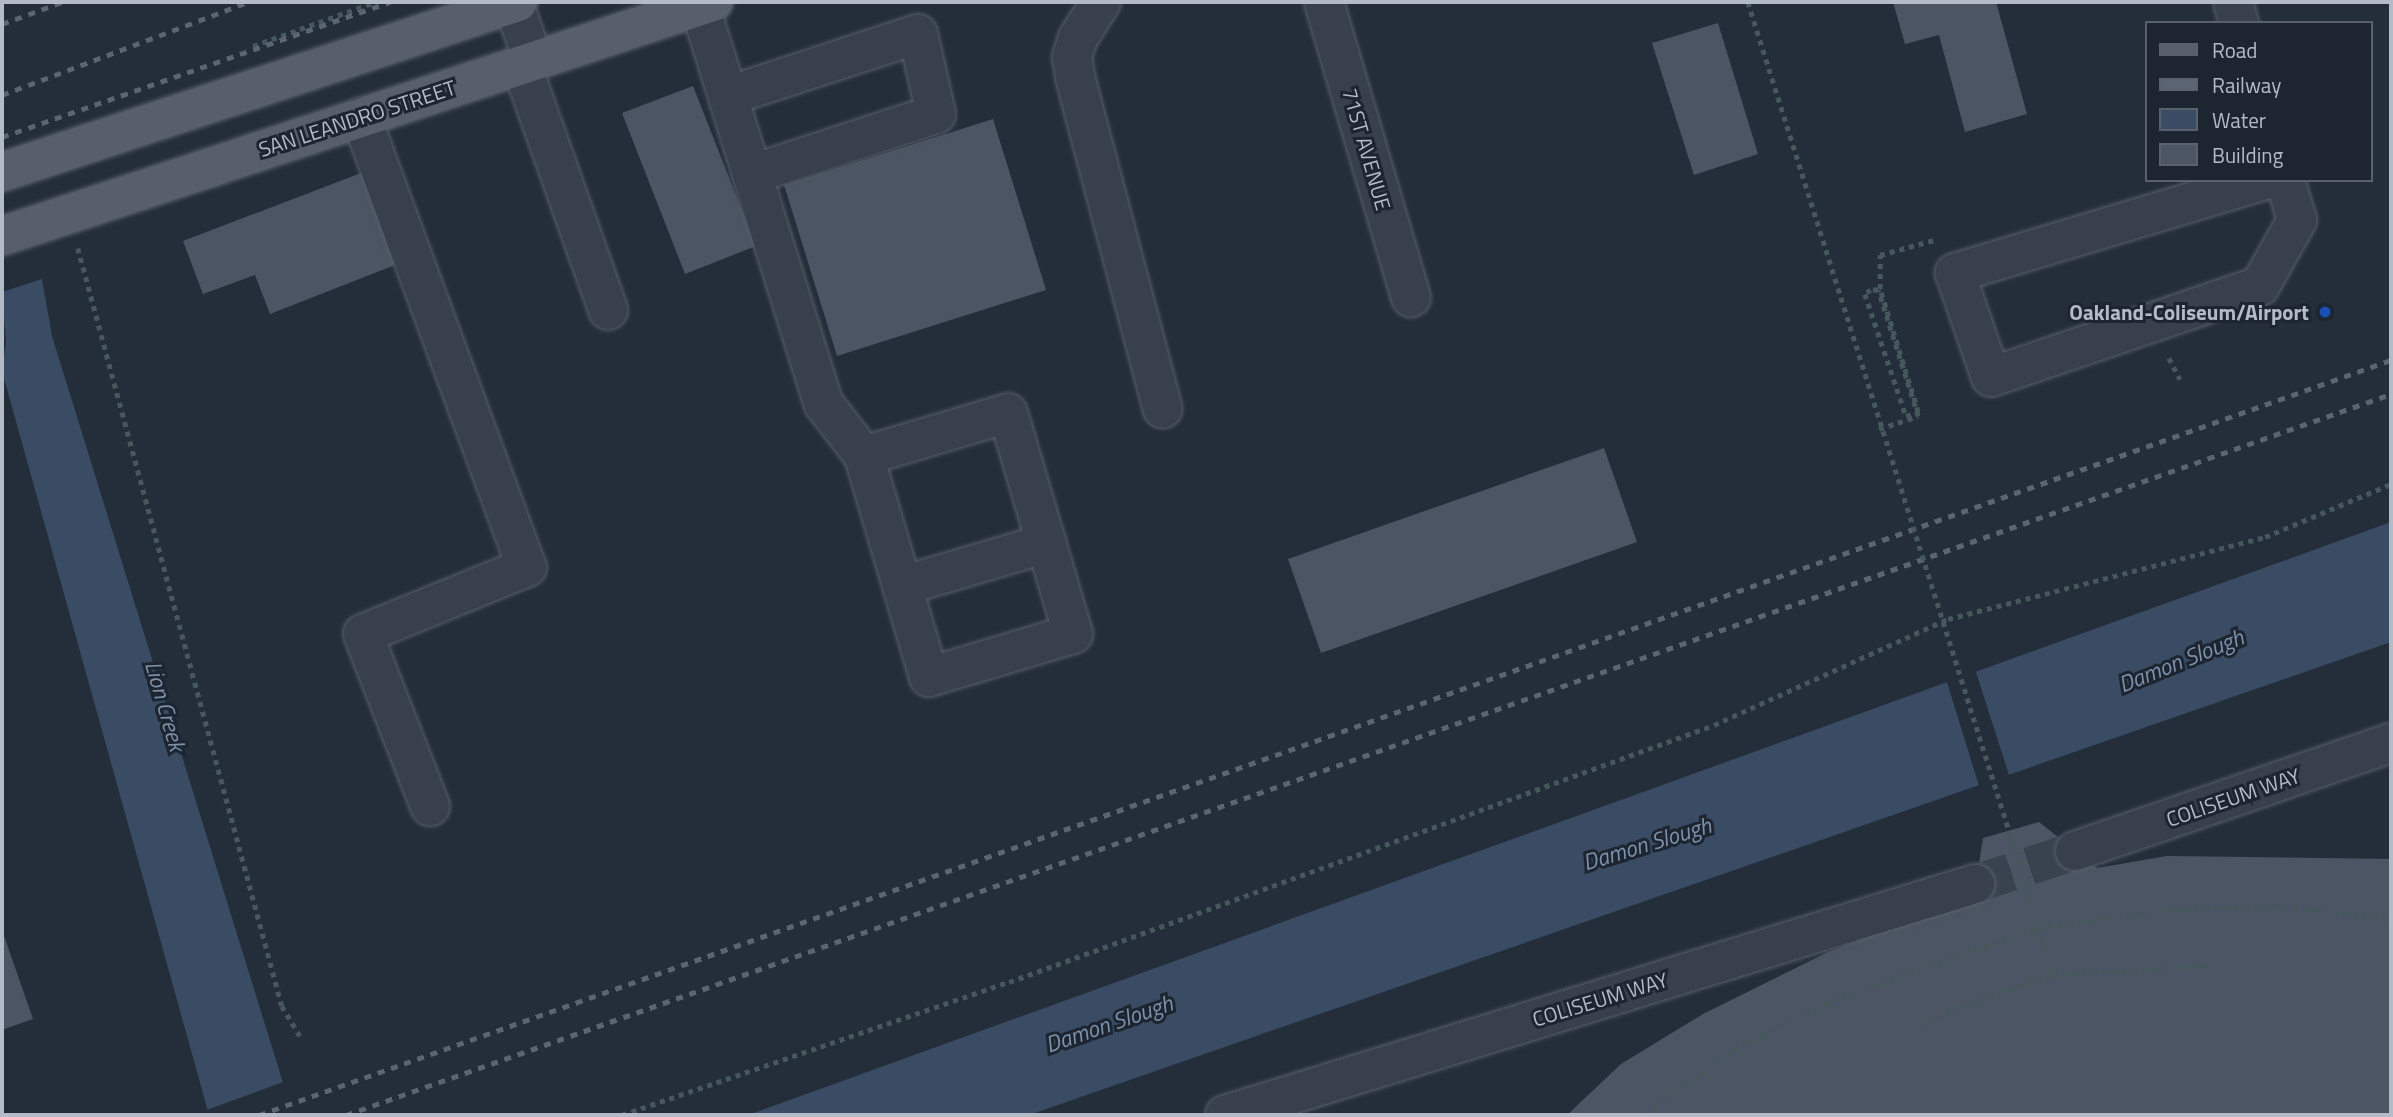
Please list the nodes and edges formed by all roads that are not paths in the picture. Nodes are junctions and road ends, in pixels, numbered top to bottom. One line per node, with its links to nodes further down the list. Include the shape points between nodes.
1 (515, 2): 7 (street); 10 (main road)
2 (1101, 2): 17 (street, via 1078,38 1074,77)
3 (1324, 2): 15 (street, 71ST AVENUE)
4 (2233, 2): 6 (street)
5 (707, 4): 7 (main road, SAN LEANDRO STREET); 8 (street)
6 (2238, 21)
7 (527, 62): 9 (main road, SAN LEANDRO STREET); 16 (street)
8 (728, 96): 11 (street); 11 (street, via 918,34 936,114)
9 (361, 117): 14 (main road, SAN LEANDRO STREET); 22 (street, via 527,567 363,634)
10 (2, 172)
11 (752, 174): 18 (street, via 824,404)
12 (2258, 182): 13 (street, via 1955,273 1991,377 2260,286 2297,220)
13 (2286, 182)
14 (2, 236)
15 (1411, 297)
16 (608, 310)
17 (1163, 409)
18 (864, 456): 19 (street, via 1008,412); 20 (street)
19 (1047, 544): 20 (street); 20 (street, via 1073,634 929,677)
20 (902, 586)
21 (2391, 743): 23 (street, COLISEUM WAY)
22 (430, 806)
23 (2076, 850)
24 (1975, 884): 25 (street, COLISEUM WAY)
25 (1323, 1100): 26 (street, COLISEUM WAY)
26 (1225, 1115)

